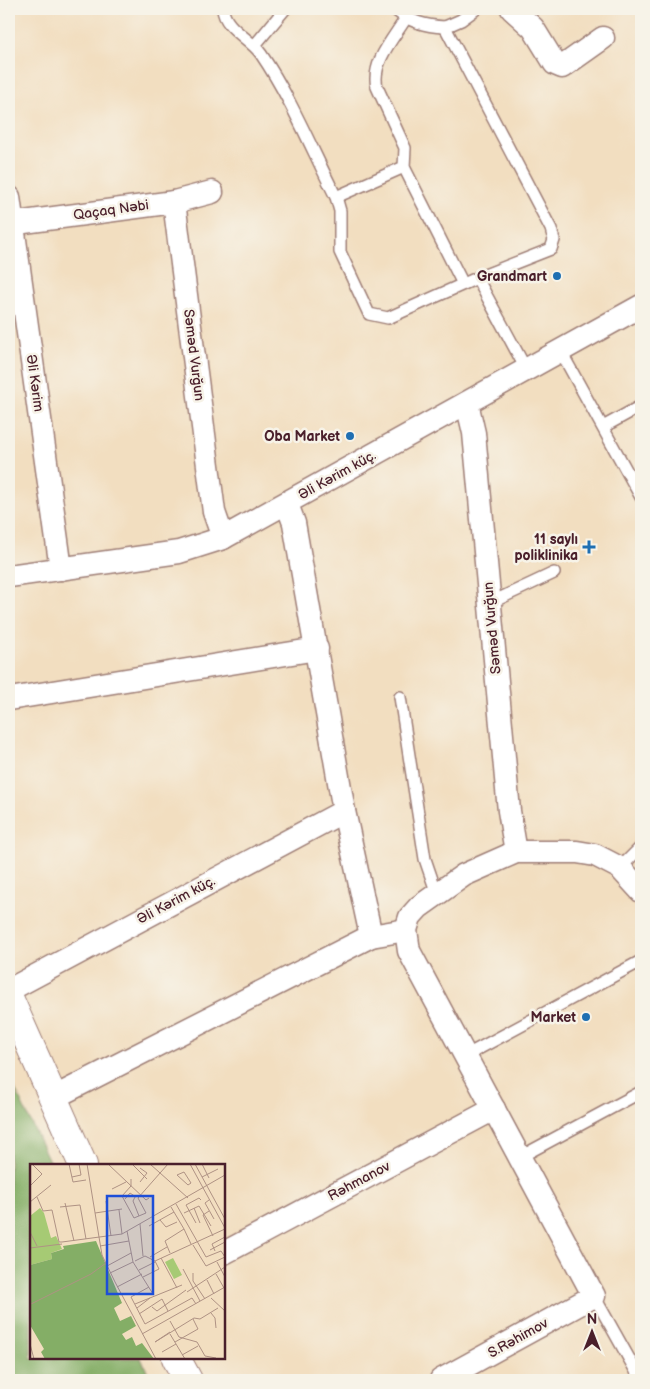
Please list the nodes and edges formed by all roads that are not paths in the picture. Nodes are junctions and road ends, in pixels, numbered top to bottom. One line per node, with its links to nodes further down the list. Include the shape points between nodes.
1 (223, 9): 9 (lane, via 226,21)
2 (285, 9): 9 (lane)
3 (394, 9): 6 (lane)
4 (476, 9): 7 (lane)
5 (512, 9): 8 (street, via 533,28 555,64 562,67)
6 (406, 18): 7 (lane, via 428,26); 10 (lane, via 376,67 374,77 405,148)
7 (446, 27): 16 (lane, via 554,240 550,248)
8 (603, 38)
9 (254, 45): 12 (lane, via 270,68)
10 (404, 167): 12 (lane); 17 (lane)
11 (212, 192): 14 (street, Qaçaq Nəbi)
12 (336, 197): 17 (lane, via 340,211 340,252 369,314 388,318)
13 (9, 198): 15 (street, Əli Kərim)
14 (174, 202): 15 (street, Qaçaq Nəbi); 26 (street, Səməd Vurğun, via 214,512)
15 (11, 224): 27 (street, Əli Kərim)
16 (477, 278): 17 (lane); 20 (lane)
17 (463, 284)
18 (641, 306): 19 (street, Əli Kərim küç.)
19 (560, 350): 20 (street, Əli Kərim küç.); 23 (lane)
20 (526, 369): 21 (street, Əli Kərim küç.)
21 (467, 403): 25 (street, Əli Kərim küç.); 30 (street, Səməd Vurğun, via 474,433)
22 (641, 406): 23 (lane)
23 (603, 426): 24 (lane)
24 (641, 497)
25 (287, 504): 26 (street, Əli Kərim küç.); 31 (street, via 294,523)
26 (223, 538): 27 (street, Əli Kərim küç., via 179,552)
27 (61, 569): 29 (street, Əli Kərim küç.)
28 (554, 573): 30 (lane)
29 (9, 576)
30 (490, 603): 36 (street, Səməd Vurğun, via 509,811)
31 (317, 649): 33 (street); 34 (street)
32 (400, 696): 39 (lane, via 425,860)
33 (9, 699)
34 (344, 811): 41 (street); 43 (street, Əli Kərim küç.)
35 (641, 847): 37 (lane)
36 (516, 852): 37 (street, via 577,852 608,860); 39 (street, via 464,875)
37 (620, 868): 38 (street)
38 (641, 891)
39 (437, 894): 40 (street, via 410,918)
40 (406, 930): 41 (street); 45 (street, via 409,951)
41 (371, 936): 47 (street)
42 (641, 962): 45 (lane)
43 (9, 990)
44 (9, 998): 47 (main road)
45 (465, 1056): 48 (street)
46 (641, 1092): 49 (lane)
47 (53, 1098): 50 (main road)
48 (494, 1109): 49 (street); 51 (street, Rəhmanov)
49 (520, 1157): 52 (street)
50 (83, 1164)
51 (225, 1252)
52 (594, 1296): 55 (street, S.Rəhimov); 56 (lane)
53 (177, 1359): 54 (main road)
54 (188, 1380)
55 (441, 1380)
56 (641, 1380)

